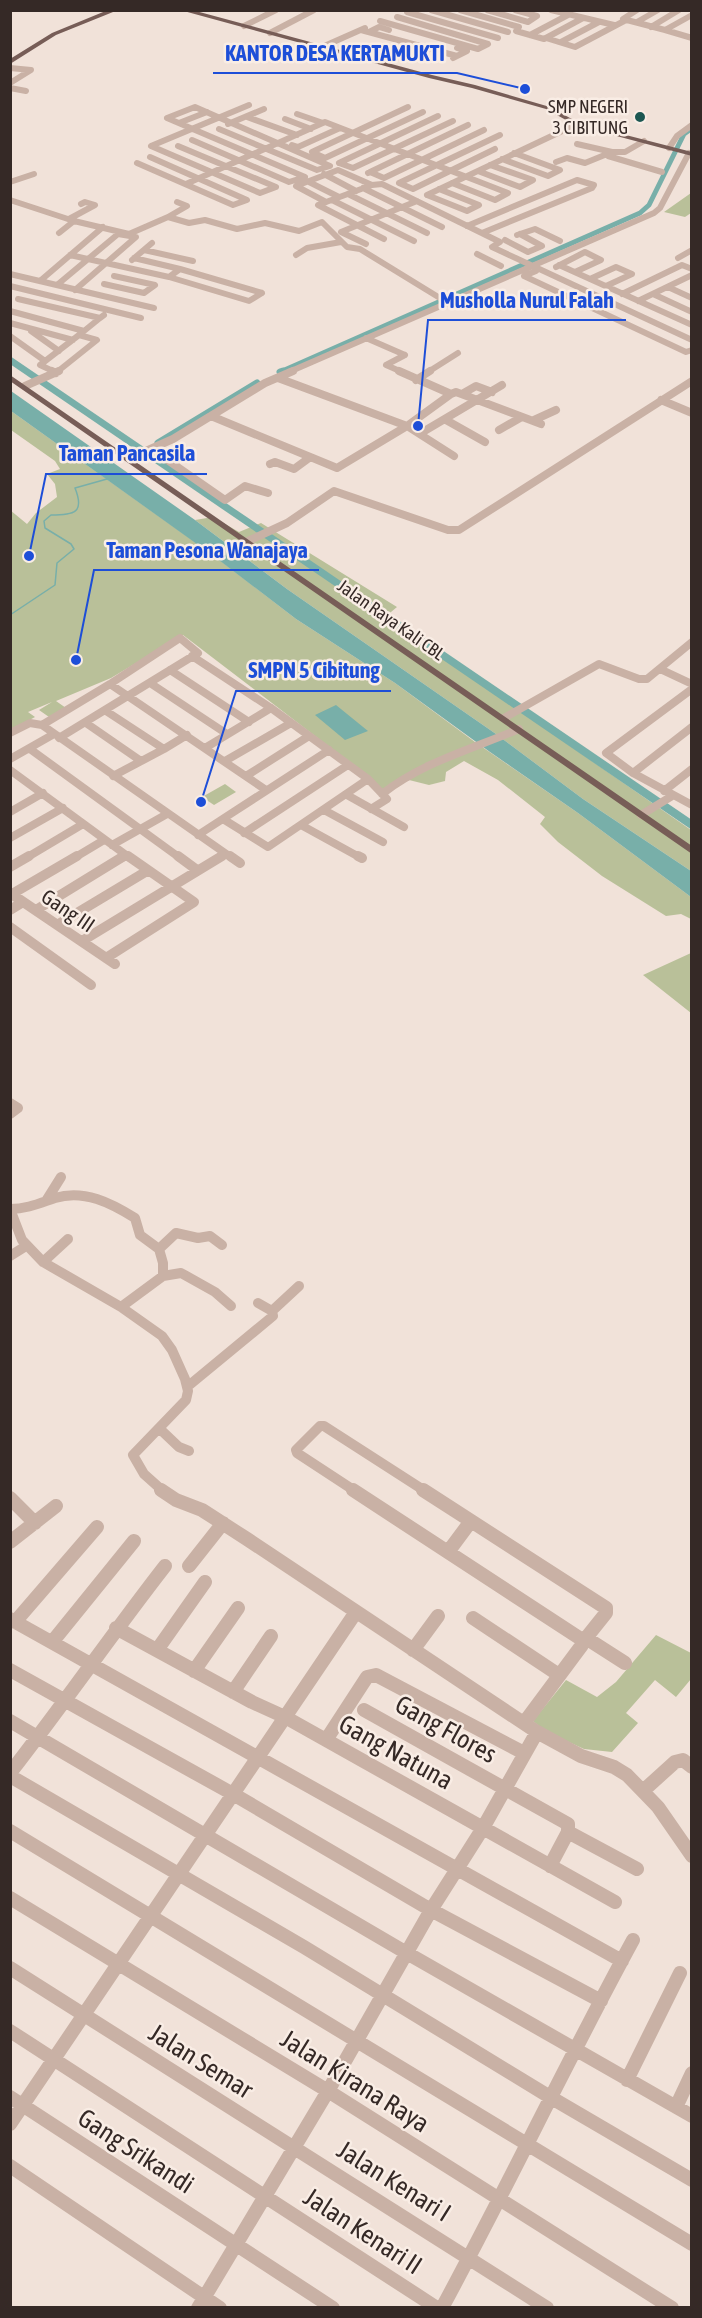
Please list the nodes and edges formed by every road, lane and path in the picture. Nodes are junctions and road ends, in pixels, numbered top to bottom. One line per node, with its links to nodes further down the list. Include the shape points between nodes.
1 (115, 10): 46 (main road, via 54,34)
2 (276, 10): 27 (street)
3 (314, 10): 37 (street)
4 (400, 10): 23 (street)
5 (431, 10): 22 (street)
6 (460, 10): 18 (street)
7 (516, 10): 14 (street, via 537,16 528,22)
8 (582, 10): 21 (street)
9 (637, 10): 21 (street)
10 (658, 10): 25 (street)
11 (679, 10): 30 (street)
12 (186, 11): 27 (main road)
13 (409, 11): 19 (street); 28 (street)
14 (488, 11): 18 (street)
15 (553, 11): 16 (street); 39 (street, via 516,31)
16 (568, 15): 20 (street); 39 (street)
17 (692, 15): 33 (street)
18 (478, 16): 22 (street); 29 (street)
19 (397, 17): 23 (street); 35 (street)
20 (583, 18): 24 (street); 42 (street)
21 (625, 20): 25 (street); 26 (street)
22 (468, 21): 28 (street); 36 (street)
23 (383, 22): 32 (street); 40 (street)
24 (598, 22): 26 (street); 44 (street)
25 (637, 22): 30 (street)
26 (614, 25): 44 (street, via 575,47)
27 (244, 26): 37 (main road)
28 (458, 27): 35 (street); 41 (street)
29 (519, 27)
30 (651, 27): 33 (street)
31 (692, 28): 38 (street)
32 (361, 30): 34 (street); 45 (street)
33 (665, 30): 38 (street)
34 (369, 32): 34 (street, via 455,57 467,51 379,27)
35 (448, 32): 40 (street); 40 (street, via 488,44 478,49)
36 (508, 32)
37 (270, 33): 45 (main road)
38 (680, 34): 43 (street)
39 (530, 35): 42 (street)
40 (438, 38)
41 (498, 38)
42 (546, 38): 44 (street)
43 (692, 38)
44 (561, 42)
45 (322, 47): 64 (main road, via 518,99 553,110)
46 (10, 62)
47 (10, 68): 48 (street, via 31,70)
48 (10, 83)
49 (10, 88): 50 (street)
50 (26, 91)
51 (249, 105): 56 (street)
52 (408, 107): 58 (street)
53 (264, 109): 57 (street)
54 (207, 112): 56 (street); 61 (street); 61 (street, via 195,107 167,118)
55 (297, 114): 63 (street)
56 (219, 117): 62 (street); 68 (street)
57 (247, 117): 62 (street); 75 (street)
58 (388, 117): 60 (street); 72 (street)
59 (285, 119): 70 (street)
60 (402, 122): 65 (street, via 422,112 436,117); 76 (street)
61 (179, 123): 68 (street)
62 (232, 123): 69 (street); 80 (street)
63 (323, 123): 67 (street); 70 (street)
64 (577, 124): 79 (main road); 89 (street)
65 (419, 125): 71 (street); 81 (street)
66 (692, 125): 87 (street, via 677,135)
67 (340, 128): 72 (street); 80 (street, via 298,147)
68 (192, 129): 73 (street); 88 (street, via 151,146)
69 (219, 129): 73 (street); 86 (street)
70 (311, 129): 75 (street)
71 (432, 130): 74 (street, via 452,121 466,126); 85 (street)
72 (354, 133): 76 (street); 76 (street, via 312,152 325,158)
73 (206, 134): 77 (street); 92 (street)
74 (450, 134): 78 (street); 93 (street)
75 (297, 135): 80 (street)
76 (368, 138): 81 (street)
77 (192, 140): 84 (street); 99 (street)
78 (464, 140): 82 (street, via 483,130 498,135); 96 (street)
79 (644, 141): 87 (main road); 94 (street, via 626,152)
80 (282, 142): 86 (street); 86 (street, via 330,166 318,170)
81 (381, 143): 85 (street); 85 (street, via 339,163 353,168)
82 (481, 144): 101 (street); 105 (street, via 495,149)
83 (577, 144): 94 (street)
84 (178, 146): 88 (street); 103 (street)
85 (395, 148): 93 (street)
86 (267, 149): 92 (street)
87 (675, 149): 91 (main road)
88 (165, 151): 95 (street); 107 (street)
89 (514, 153): 97 (street); 97 (street, via 560,170 548,176)
90 (563, 153): 98 (street)
91 (690, 153): 170 (street, via 657,212)
92 (255, 154): 99 (street); 99 (street, via 305,177 291,182)
93 (409, 154): 96 (street); 96 (street, via 368,173 384,178)
94 (608, 154): 98 (street, via 585,163); 108 (street)
95 (150, 157): 104 (street, via 137,163); 113 (street)
96 (423, 159): 101 (street)
97 (502, 159): 102 (street)
98 (575, 159): 100 (street)
99 (240, 161): 103 (street)
100 (556, 162)
101 (437, 165): 105 (street); 105 (street, via 399,183 413,189)
102 (490, 165): 106 (street); 106 (street, via 533,180 520,187)
103 (227, 166): 107 (street); 107 (street, via 276,188 262,194)
104 (149, 169): 109 (street); 117 (street)
105 (452, 170): 112 (street)
106 (478, 171): 112 (street)
107 (213, 172): 113 (street)
108 (662, 172)
109 (139, 173)
110 (34, 174): 115 (street)
111 (324, 174): 114 (street); 118 (street, via 341,170); 119 (street)
112 (466, 176): 116 (street); 116 (street, via 508,193 495,200)
113 (199, 178): 117 (street); 117 (street, via 248,200 233,205)
114 (307, 181): 123 (street); 123 (street, via 296,187)
115 (10, 182)
116 (452, 183): 120 (street)
117 (186, 184)
118 (372, 184): 119 (street); 124 (street, via 382,184)
119 (360, 189): 121 (street); 128 (street)
120 (439, 189): 120 (street, via 469,201 479,205 467,211 427,195)
121 (348, 194): 123 (street); 132 (street)
122 (10, 200): 140 (street)
123 (332, 200): 131 (street, via 318,206); 139 (street)
124 (417, 201): 128 (street); 137 (street)
125 (177, 202): 135 (street, via 187,206)
126 (81, 204): 140 (street, via 97,204)
127 (18, 206): 130 (street)
128 (402, 207): 132 (street); 147 (street)
129 (511, 208): 134 (street); 134 (street, via 577,180 594,185); 145 (street)
130 (10, 211)
131 (329, 212): 136 (street); 138 (street)
132 (387, 213): 139 (street); 149 (street)
133 (461, 213): 137 (street)
134 (526, 215): 150 (street)
135 (168, 217): 146 (street, via 129,234); 155 (street, via 189,223 205,220 237,229 264,222 299,231 322,222)
136 (318, 217)
137 (450, 217): 141 (street)
138 (343, 219): 143 (street); 144 (street)
139 (372, 219): 144 (street); 149 (street, via 413,240)
140 (72, 220): 146 (street); 148 (street)
141 (457, 221): 145 (street); 147 (street)
142 (520, 222): 150 (street)
143 (330, 224)
144 (356, 225): 152 (street); 157 (street, via 341,232)
145 (467, 226): 150 (street)
146 (103, 227): 163 (street)
147 (442, 227): 149 (street)
148 (59, 233)
149 (427, 233)
150 (485, 234): 153 (street)
151 (520, 234): 153 (street); 153 (street, via 542,246 528,252); 154 (street, via 535,229)
152 (384, 239)
153 (502, 241): 159 (street)
154 (560, 241)
155 (341, 242): 164 (street, via 307,248); 197 (street, via 348,248 360,249)
156 (152, 243): 160 (street)
157 (366, 244)
158 (170, 246): 162 (street)
159 (492, 247): 170 (street); 172 (street, via 473,255)
160 (144, 250): 162 (street); 165 (street)
161 (692, 250): 166 (street)
162 (161, 254): 168 (street)
163 (70, 255): 167 (street); 184 (street)
164 (296, 255)
165 (134, 258): 173 (street); 174 (street)
166 (678, 258)
167 (88, 259): 169 (street); 169 (street, via 118,234 135,237); 186 (street)
168 (193, 261)
169 (106, 263): 173 (street); 191 (street)
170 (527, 265): 176 (street); 197 (street)
171 (559, 265): 176 (street); 177 (street); 177 (street, via 585,252 601,260)
172 (501, 266)
173 (124, 267): 179 (street); 181 (street)
174 (180, 268): 181 (street); 181 (street, via 262,293 249,301)
175 (692, 269): 189 (street, via 682,264)
176 (542, 271): 200 (street); 204 (street, via 524,276)
177 (575, 272): 182 (street)
178 (692, 275): 190 (street)
179 (114, 276): 185 (street); 185 (street, via 155,285 143,293)
180 (12, 277): 184 (street)
181 (169, 277)
182 (590, 279): 188 (street); 188 (street, via 616,267 632,274)
183 (692, 280): 190 (street)
184 (40, 281): 186 (street)
185 (104, 284): 193 (street)
186 (57, 285): 191 (street)
187 (10, 286): 203 (street)
188 (606, 286): 194 (street)
189 (639, 286): 192 (street); 194 (street)
190 (670, 288): 192 (street); 195 (street)
191 (75, 290): 193 (street)
192 (654, 293): 198 (street); 205 (street)
193 (93, 294): 199 (street)
194 (626, 295): 198 (street); 200 (street)
195 (691, 297)
196 (13, 300): 211 (street, via 100,318)
197 (444, 301): 213 (street)
198 (638, 301): 209 (street)
199 (130, 302): 201 (street); 203 (street)
200 (615, 304): 204 (street); 210 (street)
201 (154, 308)
202 (10, 311): 211 (street)
203 (119, 311): 206 (street)
204 (600, 312): 215 (street, via 686,352)
205 (692, 312)
206 (141, 318)
207 (10, 323): 208 (street)
208 (23, 326): 211 (street); 216 (street)
209 (692, 326): 210 (street)
210 (678, 334): 214 (street)
211 (79, 335): 216 (street); 219 (street, via 97,340)
212 (10, 336): 218 (street)
213 (366, 338): 221 (street); 222 (street, via 405,355 386,365)
214 (692, 340)
215 (692, 350)
216 (59, 351): 218 (street)
217 (458, 353): 222 (street)
218 (45, 361): 219 (street, via 40,365)
219 (56, 373): 225 (street)
220 (10, 377): 225 (main road, Jalan Raya Kali CBL)
221 (278, 378): 233 (street); 236 (street)
222 (416, 380): 227 (street)
223 (692, 381): 230 (street)
224 (502, 385): 226 (street)
225 (24, 386): 242 (main road, Jalan Raya Kali CBL)
226 (492, 392): 228 (street, via 476,386); 229 (street)
227 (451, 394): 228 (street); 236 (street)
228 (462, 394): 229 (street)
229 (478, 400): 234 (street); 235 (street)
230 (661, 400): 232 (street); 246 (street, via 459,530 448,530 339,491 331,492 287,523)
231 (556, 410): 234 (street, via 537,422)
232 (692, 413)
233 (211, 416): 240 (street); 243 (street)
234 (520, 418): 237 (street)
235 (446, 420): 238 (street); 239 (street)
236 (407, 426): 238 (street); 243 (street, via 339,467)
237 (499, 430)
238 (421, 433): 241 (street)
239 (484, 442)
240 (152, 450): 242 (street); 245 (street, via 225,500 245,486)
241 (454, 456)
242 (130, 458): 246 (main road, Jalan Raya Kali CBL)
243 (309, 458): 244 (street, via 294,469)
244 (270, 464)
245 (268, 493)
246 (248, 541): 258 (main road, Jalan Raya Kali CBL)
247 (692, 642): 249 (street)
248 (192, 656): 250 (street); 252 (street, via 198,652 180,638); 256 (street)
249 (660, 669): 253 (street); 258 (street, via 644,680 599,664)
250 (170, 670): 251 (street); 259 (street)
251 (150, 683): 255 (street); 266 (street)
252 (110, 684): 255 (street); 262 (street)
253 (692, 684)
254 (690, 693): 280 (street, via 606,751)
255 (128, 696): 257 (street); 267 (street)
256 (271, 708): 259 (street); 261 (street)
257 (106, 711): 260 (street); 272 (street)
258 (504, 718): 264 (main road, Jalan Raya Kali CBL)
259 (249, 722): 266 (street)
260 (86, 723): 268 (street); 275 (street)
261 (291, 723): 269 (street); 276 (street)
262 (42, 725): 265 (street, via 28,723); 268 (street)
263 (692, 727): 280 (street)
264 (519, 729): 288 (street, via 424,765); 297 (main road, Jalan Raya Kali CBL)
265 (10, 733)
266 (227, 734): 271 (street)
267 (187, 735): 271 (street); 272 (street)
268 (57, 736): 270 (street); 281 (street)
269 (309, 736): 273 (street); 282 (street)
270 (30, 748): 274 (street); 302 (street)
271 (205, 748): 276 (street)
272 (164, 749): 275 (street)
273 (329, 750): 277 (street); 286 (street)
274 (10, 759)
275 (141, 761): 281 (street)
276 (225, 761): 282 (street)
277 (348, 765): 284 (street); 303 (street)
278 (692, 769): 290 (street)
279 (10, 770): 283 (street)
280 (633, 773): 290 (street)
281 (113, 776): 296 (street)
282 (246, 776): 286 (street)
283 (22, 778): 285 (street); 287 (street)
284 (368, 779): 288 (street); 289 (street)
285 (10, 784)
286 (266, 790): 298 (street)
287 (43, 793): 292 (street); 295 (street)
288 (382, 794): 293 (street, via 387,799)
289 (346, 795): 293 (street); 294 (street)
290 (667, 796): 291 (street); 297 (street)
291 (692, 805)
292 (63, 808): 299 (street); 305 (street)
293 (371, 809): 301 (street)
294 (324, 810): 300 (street); 306 (street)
295 (10, 812)
296 (167, 814): 302 (street); 304 (street)
297 (642, 814): 308 (main road, Jalan Raya Kali CBL)
298 (223, 819): 303 (street); 304 (street)
299 (83, 825): 307 (street); 313 (street)
300 (301, 825): 303 (street, via 268,847); 311 (street)
301 (404, 827)
302 (140, 828): 307 (street); 314 (street)
303 (244, 833)
304 (198, 835): 309 (street)
305 (10, 838)
306 (383, 842)
307 (108, 843): 310 (street); 317 (street)
308 (692, 850)
309 (225, 854): 312 (street); 314 (street)
310 (126, 855): 315 (street); 320 (street)
311 (362, 858)
312 (240, 863)
313 (10, 867)
314 (197, 870): 316 (street)
315 (147, 871): 316 (street); 321 (street)
316 (170, 888): 323 (street); 324 (street, via 194,903)
317 (11, 894): 318 (street, Gang III)
318 (23, 902): 319 (street); 320 (street, Gang III)
319 (10, 910)
320 (36, 910): 321 (street, Gang III)
321 (57, 925): 323 (street, Gang III)
322 (10, 927): 326 (street)
323 (82, 941): 324 (street, Gang III)
324 (106, 958): 325 (street, Gang III)
325 (115, 964)
326 (91, 985)
327 (10, 1103): 328 (street, via 18,1108)
328 (10, 1114)
329 (61, 1177): 330 (street)
330 (45, 1201): 331 (street, via 34,1208); 335 (street, via 74,1195 106,1201 135,1218 140,1235)
331 (10, 1209): 334 (street)
332 (68, 1239): 337 (street)
333 (222, 1245): 335 (street, via 213,1237 198,1238 180,1232)
334 (26, 1246): 336 (street); 337 (street)
335 (159, 1249): 338 (street)
336 (10, 1256)
337 (43, 1262): 342 (street)
338 (163, 1276): 341 (street, via 181,1273); 342 (street)
339 (299, 1286): 343 (street)
340 (258, 1303): 343 (street)
341 (231, 1306)
342 (121, 1307): 344 (street, via 167,1342)
343 (272, 1311): 344 (street, via 273,1316)
344 (187, 1387): 345 (street, via 186,1400)
345 (159, 1428): 346 (street); 351 (street, via 134,1454 136,1464 171,1497 195,1505)
346 (189, 1451)
347 (10, 1498): 350 (street)
348 (56, 1506): 350 (street)
349 (471, 1521): 355 (street); 355 (street, via 322,1425 296,1450); 367 (street, via 606,1608)
350 (35, 1522): 354 (street)
351 (223, 1523): 357 (street); 360 (street)
352 (96, 1527): 363 (street)
353 (134, 1541): 366 (street)
354 (10, 1542)
355 (448, 1552): 367 (street)
356 (165, 1566): 364 (street)
357 (189, 1566)
358 (205, 1582): 368 (street)
359 (238, 1608): 373 (street)
360 (356, 1612): 369 (street); 378 (street)
361 (438, 1616): 369 (street)
362 (472, 1618): 374 (street)
363 (13, 1620): 366 (street)
364 (116, 1628): 368 (street, Gang Natuna); 370 (street)
365 (271, 1636): 375 (street)
366 (53, 1641): 370 (street)
367 (584, 1641): 371 (street); 374 (street)
368 (157, 1650): 373 (street, Gang Natuna)
369 (413, 1650): 380 (street)
370 (90, 1663): 376 (street); 385 (street)
371 (625, 1663)
372 (10, 1670): 376 (street)
373 (194, 1671): 375 (street, Gang Natuna)
374 (559, 1675): 380 (street)
375 (233, 1692): 378 (street, Gang Natuna)
376 (66, 1700): 382 (street); 390 (street)
377 (364, 1710): 388 (street, Gang Flores)
378 (285, 1717): 383 (street, Gang Natuna); 385 (street)
379 (10, 1721): 382 (street)
380 (524, 1723): 381 (street)
381 (537, 1732): 384 (street); 389 (street, via 581,1756 619,1770)
382 (37, 1736): 387 (street); 394 (street)
383 (326, 1740): 384 (street, via 367,1677 376,1675); 391 (street, Gang Natuna)
384 (524, 1753): 388 (street)
385 (257, 1756): 390 (street); 397 (street)
386 (692, 1767): 389 (street, via 683,1760 675,1762)
387 (10, 1774): 399 (street)
388 (505, 1789): 391 (street); 393 (street, Gang Flores, via 568,1824)
389 (644, 1790): 395 (street)
390 (233, 1794): 394 (street); 402 (street)
391 (483, 1828): 396 (street, Gang Natuna); 397 (street)
392 (10, 1831): 403 (street)
393 (568, 1832): 396 (street); 398 (street)
394 (206, 1833): 399 (street); 405 (street)
395 (690, 1850)
396 (550, 1866): 401 (street, Gang Natuna)
397 (456, 1869): 402 (street); 406 (street)
398 (637, 1869)
399 (178, 1874): 403 (street); 410 (street)
400 (10, 1898): 407 (street, Jalan Kirana Raya)
401 (615, 1902)
402 (430, 1910): 405 (street); 411 (street)
403 (152, 1916): 407 (street); 414 (street)
404 (633, 1940): 406 (street)
405 (405, 1952): 410 (street); 415 (street)
406 (622, 1961): 411 (street)
407 (118, 1965): 412 (street); 419 (street, Jalan Kirana Raya)
408 (10, 1968): 412 (street, Jalan Semar)
409 (680, 1973): 418 (street)
410 (382, 1995): 414 (street); 420 (street)
411 (601, 2001): 415 (street)
412 (83, 2014): 416 (street); 426 (street, Jalan Semar)
413 (10, 2031): 416 (street, Jalan Kenari II)
414 (357, 2040): 419 (street); 425 (street)
415 (574, 2048): 418 (street); 420 (street)
416 (53, 2058): 421 (street); 429 (street, Jalan Kenari II)
417 (692, 2073): 422 (street)
418 (627, 2080): 422 (street)
419 (328, 2091): 426 (street); 430 (street, Jalan Kirana Raya)
420 (550, 2097): 425 (street); 428 (street)
421 (16, 2101): 424 (street); 432 (street, Gang Srikandi)
422 (676, 2107): 423 (street)
423 (692, 2116)
424 (10, 2124)
425 (528, 2145): 430 (street); 431 (street)
426 (294, 2147): 429 (street); 433 (street, Jalan Kenari I)
427 (10, 2166): 434 (street)
428 (692, 2180)
429 (264, 2194): 432 (street); 437 (street, Jalan Kenari II)
430 (500, 2201): 433 (street); 439 (street, Jalan Kirana Raya)
431 (692, 2244)
432 (236, 2245): 434 (street); 436 (street, Gang Srikandi)
433 (468, 2257): 437 (street); 438 (street)
434 (201, 2302): 435 (street)
435 (220, 2307)
436 (333, 2307)
437 (440, 2307)
438 (547, 2307)
439 (672, 2307)

